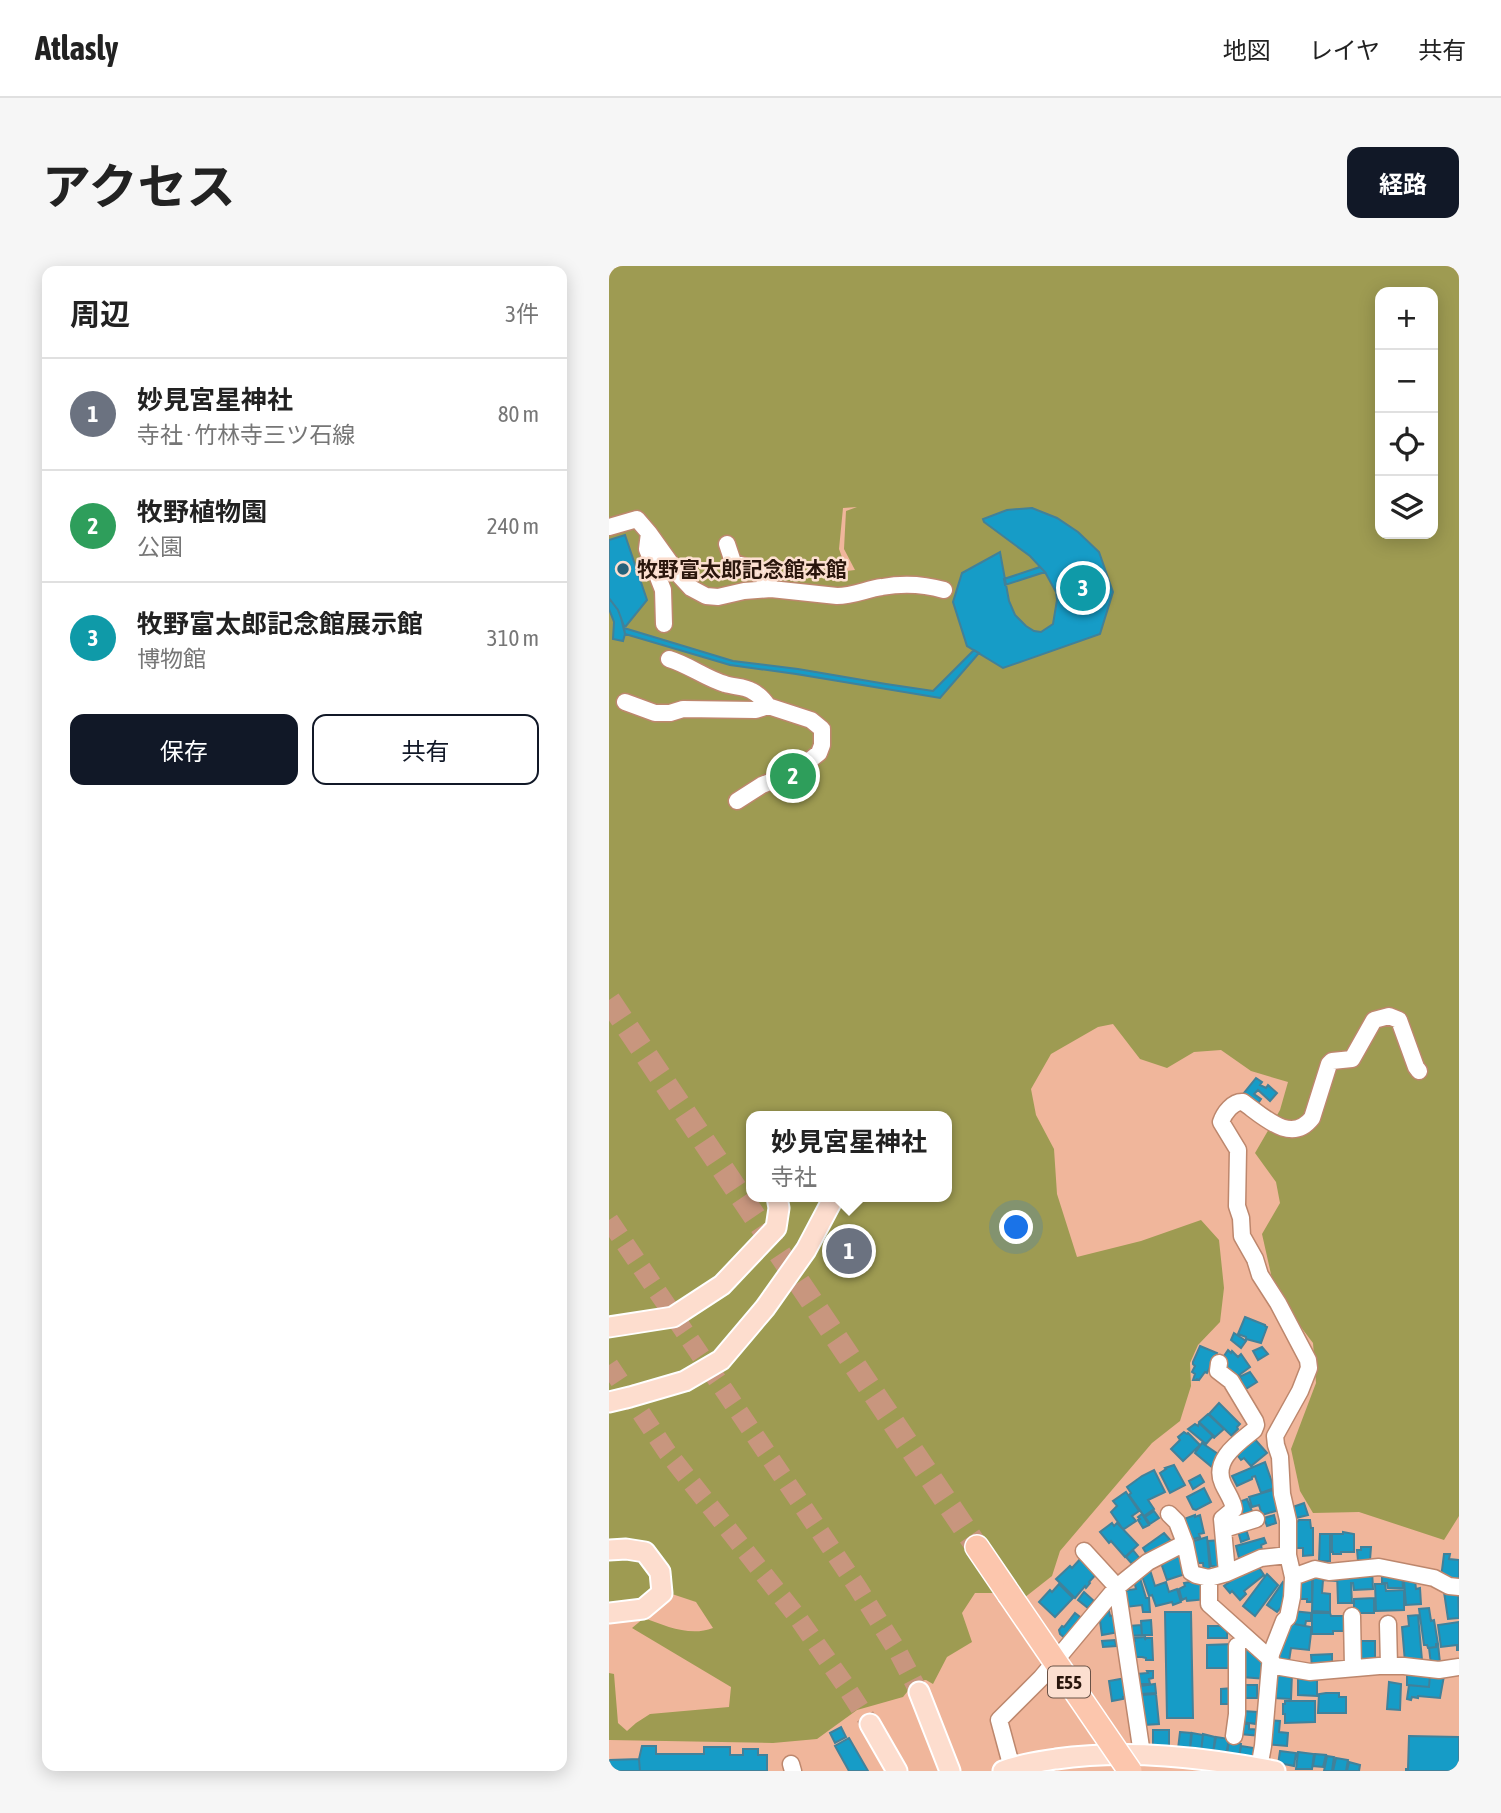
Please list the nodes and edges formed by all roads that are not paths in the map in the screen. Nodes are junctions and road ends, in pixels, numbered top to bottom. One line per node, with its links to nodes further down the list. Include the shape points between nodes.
1 (609, 527): 2 (street, via 637,519)
2 (649, 533): 4 (street, via 679,575 706,596); 6 (street, via 647,549 663,590)
3 (727, 544): 4 (street, via 733,562 761,574)
4 (771, 589): 5 (street, via 837,596 908,584)
5 (944, 590)
6 (664, 624)
7 (669, 659): 9 (street, via 717,681 748,689)
8 (625, 702): 9 (street, via 655,713)
9 (768, 706): 10 (street, via 811,720 821,729 822,745 819,753 795,772)
10 (737, 801)
11 (1419, 1071): 24 (street, via 1399,1020 1389,1016 1374,1020 1352,1059 1329,1064 1308,1123 1281,1128 1243,1102 1235,1103 1222,1118 1238,1150 1237,1206 1242,1236 1308,1360 1300,1391 1275,1440 1288,1520)
12 (778, 1202): 14 (main road, via 776,1228 722,1285 673,1317)
13 (831, 1202): 16 (main road, via 806,1250 721,1360 685,1381)
14 (609, 1327)
15 (1219, 1363): 19 (street, via 1218,1371 1231,1381 1256,1423 1225,1457 1221,1478 1234,1509 1223,1517)
16 (609, 1402)
17 (1169, 1514): 20 (street)
18 (1256, 1519): 19 (street)
19 (1224, 1528): 25 (street)
20 (1185, 1543): 27 (street, via 1191,1572); 28 (street, via 1148,1562)
21 (978, 1547): 41 (highway, E55, bridge)
22 (609, 1550): 30 (main road, via 645,1552 660,1572 662,1593 643,1609)
23 (1084, 1551): 28 (street)
24 (1288, 1555): 25 (street, via 1261,1558); 26 (street)
25 (1227, 1573): 27 (street)
26 (1293, 1577): 29 (street, via 1315,1569 1379,1567); 34 (street, via 1288,1617)
27 (1209, 1578): 34 (street, via 1209,1604)
28 (1117, 1587): 41 (street); 43 (street, via 1041,1678 999,1720)
29 (1459, 1587)
30 (609, 1613)
31 (1352, 1616): 37 (street)
32 (1388, 1624): 35 (street)
33 (1237, 1646): 40 (street)
34 (1270, 1662): 37 (street, via 1310,1672); 44 (street, via 1263,1746)
35 (1389, 1666): 36 (street); 37 (street)
36 (1459, 1667)
37 (1353, 1668)
38 (919, 1692): 42 (main road)
39 (870, 1724): 45 (main road)
40 (1234, 1736)
41 (1136, 1763): 43 (main road, via 1072,1757); 44 (main road, via 1184,1756)
42 (947, 1764)
43 (1009, 1769)
44 (1267, 1769)
45 (897, 1771)

